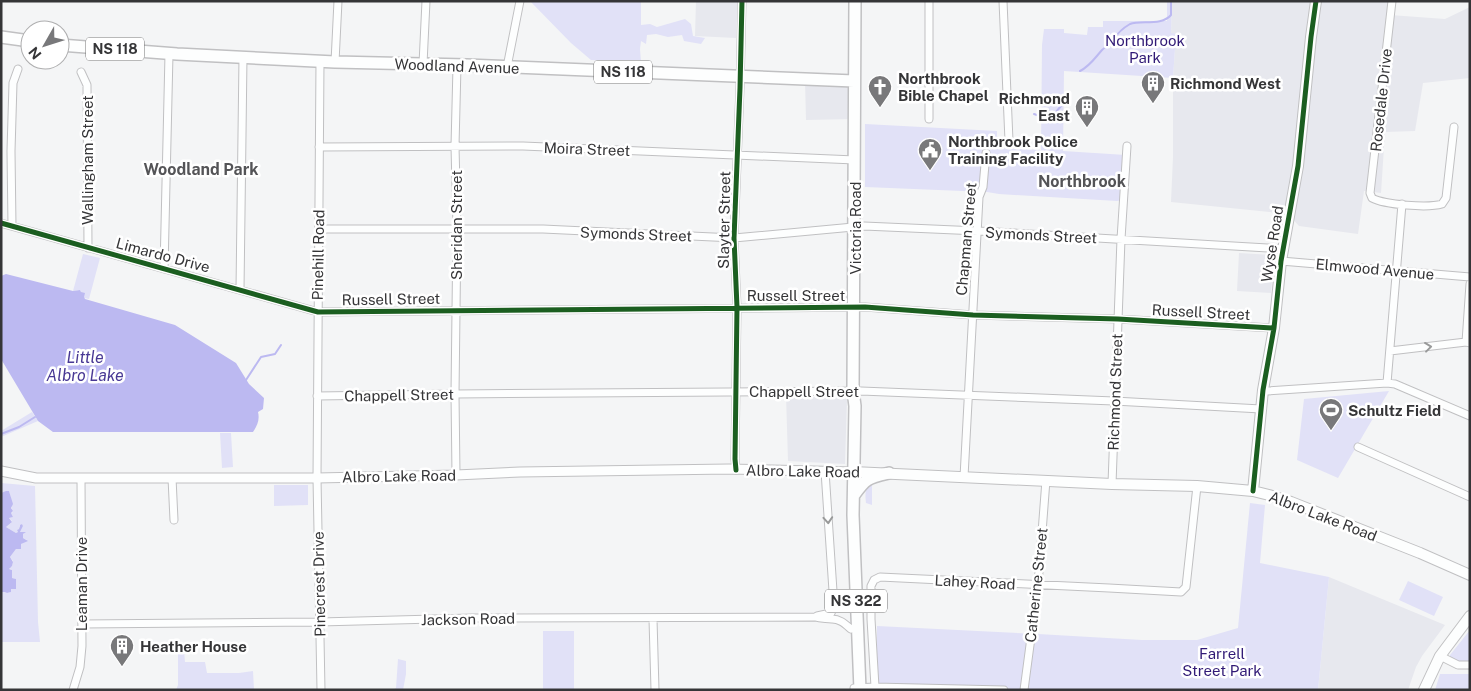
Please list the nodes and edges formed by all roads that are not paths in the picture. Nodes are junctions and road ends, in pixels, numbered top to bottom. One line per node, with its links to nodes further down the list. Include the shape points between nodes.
1 (338, 1): 17 (street)
2 (426, 1): 18 (street)
3 (520, 1): 20 (street)
4 (742, 1): 23 (street, Slayter Street)
5 (855, 1): 13 (main road, Victoria Road / NS 322)
6 (929, 1): 26 (street)
7 (1003, 1): 28 (street)
8 (1316, 1): 45 (main road, Wyse Road, via 1298,166)
9 (1392, 1): 35 (street, Rosedale Drive, via 1370,193 1372,198)
10 (1, 37): 11 (main road)
11 (20, 40)
12 (70, 46): 14 (main road, Woodland Avenue / NS 118)
13 (854, 53): 24 (main road, via 851,66); 25 (main road, Victoria Road / NS 322)
14 (170, 54): 15 (main road, Woodland Avenue / NS 118); 47 (street)
15 (243, 57): 16 (main road, Woodland Avenue / NS 118); 51 (street)
16 (320, 61): 17 (main road, Woodland Avenue / NS 118); 31 (street, Pinehill Road)
17 (334, 62): 18 (main road, Woodland Avenue / NS 118)
18 (424, 64): 19 (main road, Woodland Avenue / NS 118)
19 (457, 66): 20 (main road, Woodland Avenue / NS 118); 29 (street, Sheridan Street)
20 (507, 67): 23 (main road, Woodland Avenue / NS 118)
21 (18, 69): 37 (street, via 13,83)
22 (81, 72): 44 (street, Wallingham Street, via 86,85)
23 (740, 78): 24 (main road, Woodland Avenue / NS 118); 33 (street, Slayter Street)
24 (837, 81): 25 (main road, Woodland Avenue / NS 118)
25 (854, 82): 34 (main road, Victoria Road / NS 322)
26 (929, 119)
27 (1454, 127): 35 (street, via 1446,198 1442,204)
28 (1009, 141)
29 (455, 146): 31 (street, Moira Street); 33 (street, Moira Street); 39 (street, Sheridan Street)
30 (1127, 146): 43 (street, Richmond Street)
31 (319, 147): 40 (street, Pinehill Road)
32 (986, 153): 41 (street, Chapman Street)
33 (737, 154): 34 (street, Moira Street); 42 (street, Slayter Street)
34 (855, 160): 38 (main road, Victoria Road / NS 322)
35 (1402, 204): 48 (street)
36 (1, 223): 37 (street, Limardo Drive)
37 (12, 226): 44 (street, Limardo Drive)
38 (855, 227): 41 (street, Symonds Street); 42 (street, Symonds Street); 53 (main road, Victoria Road / NS 322)
39 (457, 228): 40 (street, Symonds Street); 42 (street, Symonds Street); 54 (street, Sheridan Street)
40 (319, 229): 55 (street, Pinehill Road)
41 (978, 231): 43 (street, Symonds Street); 56 (street, Chapman Street)
42 (734, 238): 52 (street, Slayter Street)
43 (1121, 239): 45 (street, Symonds Street); 57 (street, Richmond Street)
44 (88, 248): 47 (street, Limardo Drive)
45 (1283, 249): 46 (main road, Wyse Road)
46 (1280, 261): 48 (street, Elmwood Avenue); 58 (main road, Wyse Road)
47 (164, 269): 51 (street, Limardo Drive)
48 (1396, 271): 49 (street, Elmwood Avenue); 60 (street)
49 (1470, 277)
50 (1470, 284): 59 (street)
51 (240, 290): 55 (street, Limardo Drive)
52 (736, 307): 53 (street, Russell Street); 54 (street, Russell Street); 63 (street, Slayter Street)
53 (854, 307): 56 (street, Russell Street); 64 (main road, Victoria Road / NS 322)
54 (456, 310): 55 (street, Russell Street); 65 (street, Sheridan Street)
55 (318, 312): 67 (street, Pinehill Road)
56 (973, 315): 57 (street, Russell Street); 66 (street, Chapman Street)
57 (1118, 319): 58 (street, Russell Street); 68 (street, Richmond Street)
58 (1274, 328): 62 (main road, Wyse Road)
59 (1468, 343): 60 (street, one-way to 59)
60 (1390, 351): 61 (street)
61 (1388, 383): 62 (street); 70 (street)
62 (1263, 390): 69 (main road, Wyse Road)
63 (735, 391): 64 (street, Chappell Street); 65 (street, Chappell Street); 72 (street, Slayter Street)
64 (853, 391): 66 (street, Chappell Street); 75 (main road, Victoria Road / NS 322)
65 (455, 394): 67 (street, Chappell Street); 77 (street, Sheridan Street)
66 (968, 394): 68 (street, Chappell Street); 78 (street, Chapman Street)
67 (317, 396): 81 (street, Pinehill Road)
68 (1114, 401): 69 (street, Chappell Street); 83 (street, Richmond Street)
69 (1261, 409): 85 (main road, Wyse Road)
70 (1470, 416)
71 (1358, 447): 87 (street)
72 (736, 470): 74 (street, Albro Lake Road); 77 (street, Albro Lake Road)
73 (1, 471): 79 (street, Albro Lake Road, via 36,478)
74 (825, 471): 75 (street, Albro Lake Road); 94 (street, one-way to 94, via 834,606 831,613)
75 (853, 472): 76 (main road, Albro Lake Road); 86 (main road, Victoria Road / NS 322)
76 (889, 473): 78 (main road, Albro Lake Road); 86 (main road, via 870,477)
77 (456, 475): 81 (street, Albro Lake Road)
78 (964, 477): 82 (main road, Albro Lake Road)
79 (81, 478): 80 (street, Albro Lake Road); 97 (street, Leaman Drive)
80 (172, 478): 81 (street, Albro Lake Road); 89 (street)
81 (317, 478): 96 (street, Pinecrest Drive)
82 (1046, 480): 83 (main road, Albro Lake Road); 91 (street, Catherine Street)
83 (1112, 484): 84 (main road, Albro Lake Road)
84 (1197, 486): 85 (main road, Albro Lake Road); 91 (street, Lahey Road, via 1186,587 1181,592)
85 (1253, 491): 90 (main road, Albro Lake Road, via 1292,502)
86 (854, 495): 88 (main road, Victoria Road / NS 322)
87 (1470, 497)
88 (853, 514): 98 (main road, Victoria Road / NS 322, via 848,554); 102 (main road, Victoria Road / NS 322)
89 (174, 520)
90 (1466, 574): 92 (main road)
91 (1038, 585): 101 (street, Lahey Road, via 880,577 874,580 871,611); 107 (street, Catherine Street)
92 (1470, 586)
93 (1470, 616): 99 (main road)
94 (815, 617): 95 (street, Jackson Road); 98 (street, Jackson Road, via 840,621)
95 (653, 619): 96 (street, Jackson Road, via 472,618); 105 (street)
96 (320, 622): 97 (street, Jackson Road); 104 (street, Pinecrest Drive)
97 (82, 624): 103 (street, Leaman Drive, via 80,662)
98 (851, 629): 102 (main road, Victoria Road / NS 322)
99 (1440, 656): 100 (street, via 1458,665); 108 (main road)
100 (1470, 665)
101 (875, 687): 102 (street); 106 (street)
102 (857, 689)
103 (74, 690)
104 (321, 690)
105 (655, 690)
106 (1004, 690)
107 (1024, 690)
108 (1424, 690)

